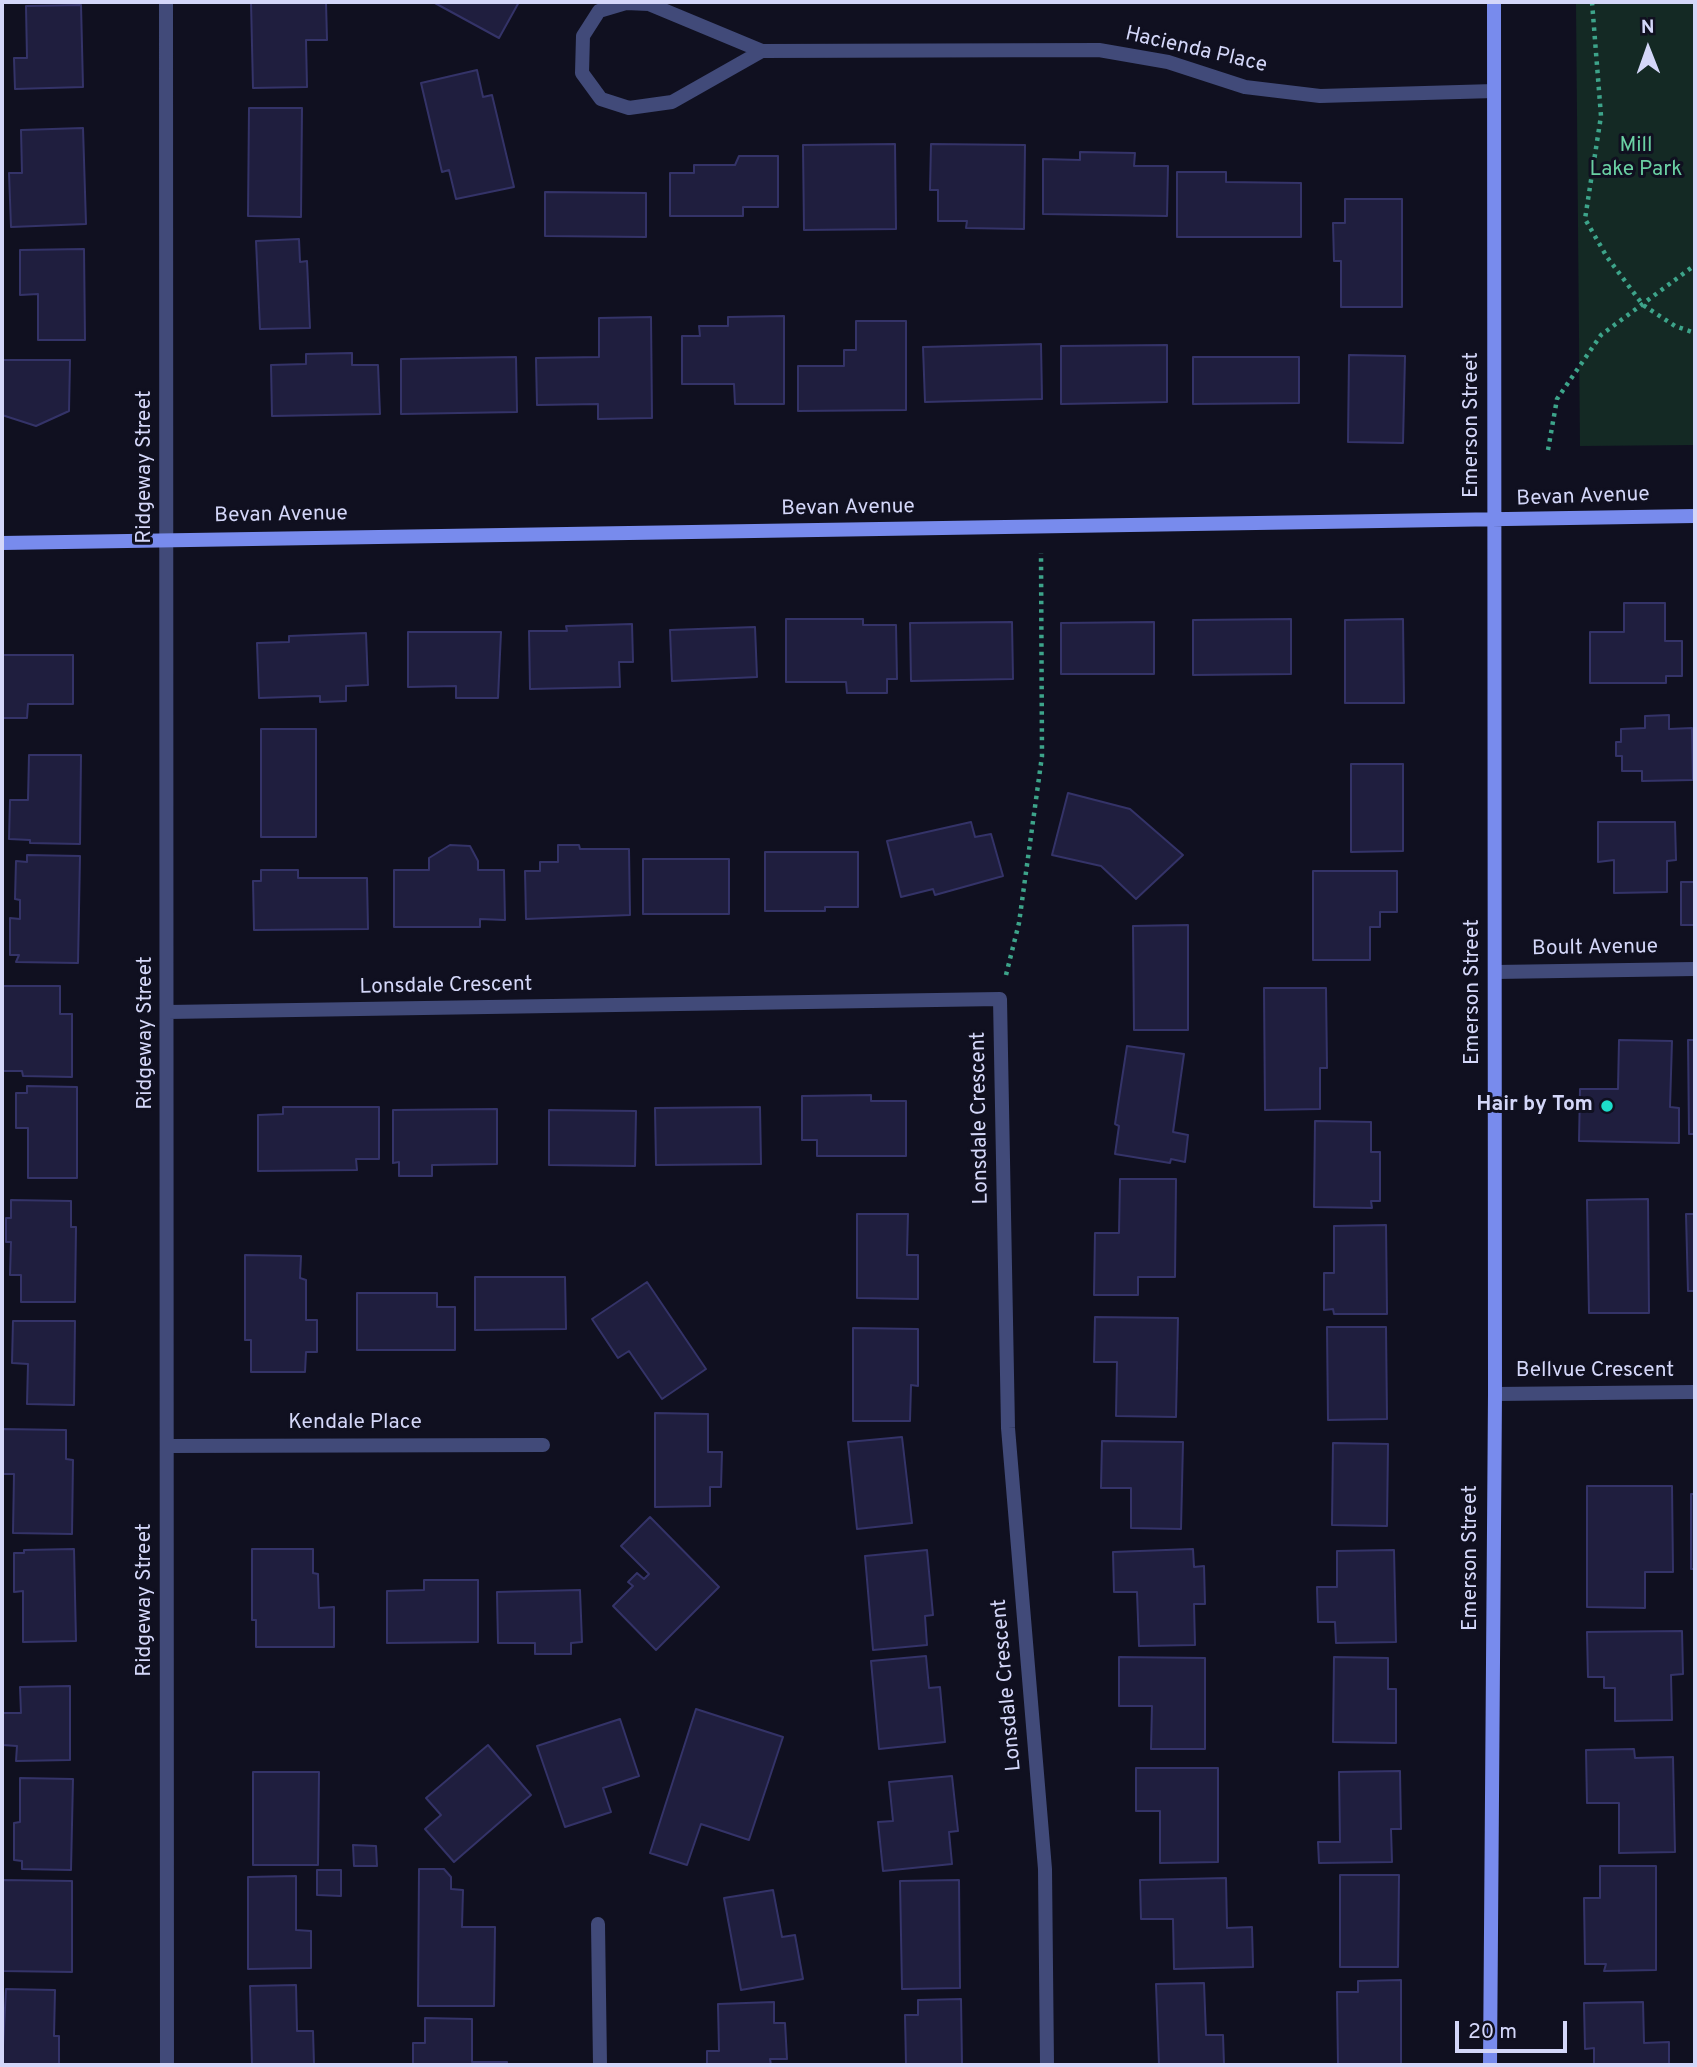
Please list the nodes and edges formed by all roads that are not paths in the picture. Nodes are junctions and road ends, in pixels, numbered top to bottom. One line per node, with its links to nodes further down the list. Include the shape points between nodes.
1 (166, 2): 7 (street, Ridgeway Street)
2 (1494, 2): 4 (main road, Emerson Street)
3 (762, 51): 3 (street, via 649,4 626,3 598,11 583,36 582,73 601,99 629,107 661,104); 4 (street, Hacienda Place, via 1099,50 1168,62 1245,87 1320,96)
4 (1494, 90): 6 (main road, Emerson Street)
5 (1695, 516): 6 (main road, Bevan Avenue)
6 (1494, 521): 7 (main road, Bevan Avenue); 10 (main road, Emerson Street)
7 (167, 539): 8 (main road, Bevan Avenue); 11 (street, Ridgeway Street)
8 (2, 543)
9 (1695, 969): 10 (street, Boult Avenue)
10 (1495, 972): 13 (main road, Emerson Street)
11 (168, 1012): 15 (street, Ridgeway Street); 19 (street, Lonsdale Crescent, via 1000,999 1008,1428 1045,1869)
12 (1695, 1392): 13 (street, Bellvue Crescent)
13 (1494, 1394): 20 (main road, Emerson Street)
14 (543, 1445): 15 (street, Kendale Place)
15 (167, 1446): 17 (street, Ridgeway Street)
16 (598, 1924): 18 (street)
17 (167, 2065)
18 (600, 2065)
19 (1047, 2065)
20 (1490, 2065)

